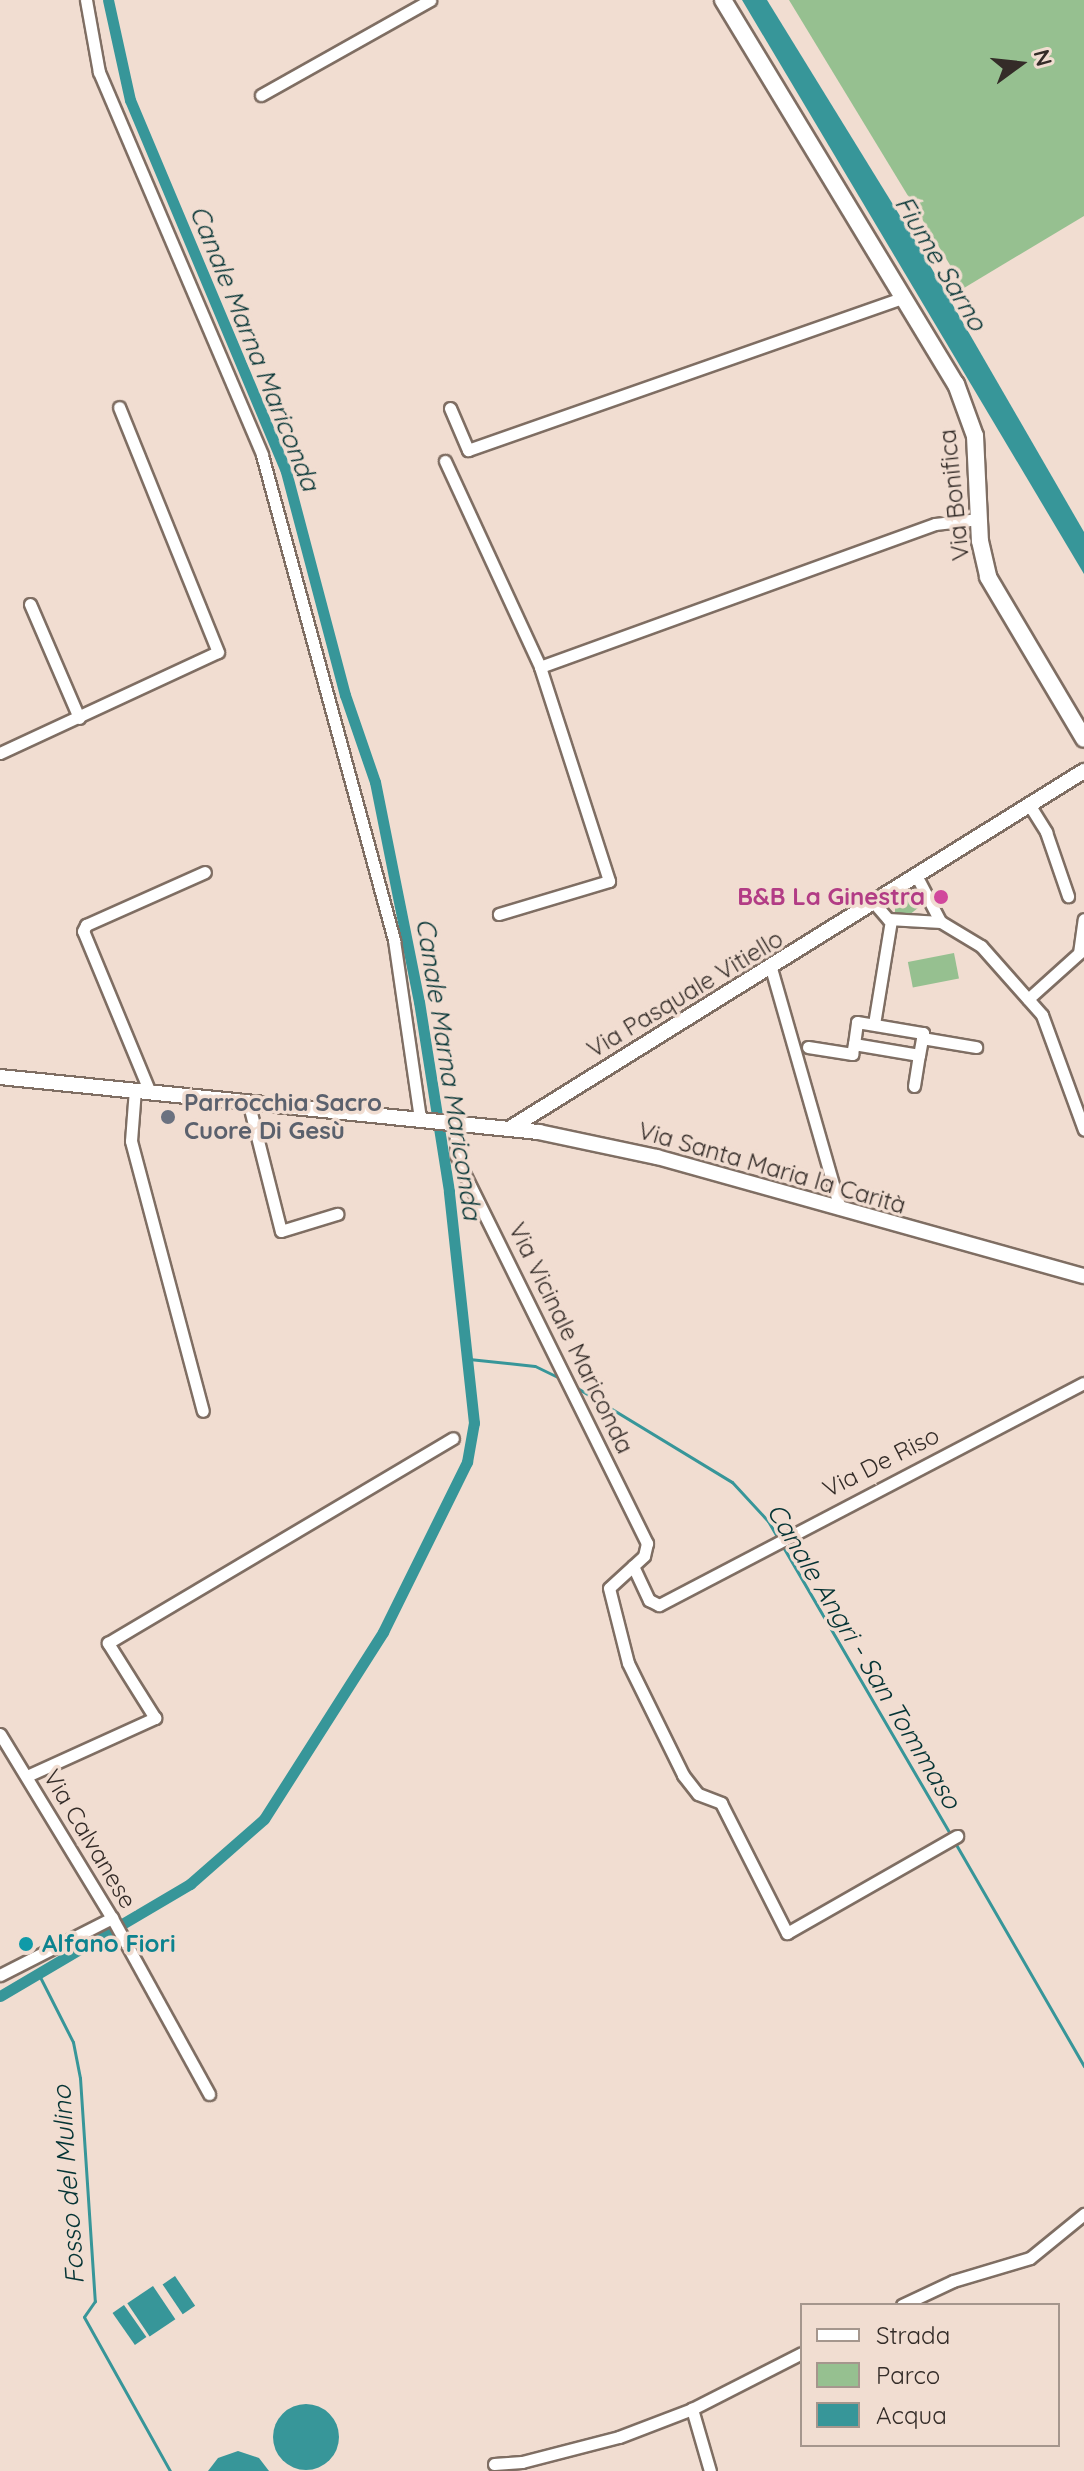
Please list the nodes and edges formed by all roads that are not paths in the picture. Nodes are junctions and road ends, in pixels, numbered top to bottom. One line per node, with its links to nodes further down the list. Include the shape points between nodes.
1 (86, 0): 39 (street, via 86,25 99,72 262,455 394,940)
2 (430, 0): 4 (street)
3 (723, 0): 5 (main road, Via Bonifica)
4 (261, 95)
5 (904, 297): 7 (street, via 468,450); 9 (main road, Via Bonifica, via 956,384 971,421)
6 (119, 407): 12 (street, via 218,652)
7 (450, 408)
8 (445, 461): 11 (street)
9 (979, 519): 11 (street, via 935,524); 13 (main road, Via Bonifica, via 988,577)
10 (30, 604): 12 (street)
11 (540, 667): 22 (street, via 609,881)
12 (79, 718): 14 (street)
13 (1084, 739)
14 (0, 753)
15 (1084, 771): 16 (street, Via Pasquale Vitiello)
16 (1030, 806): 18 (street, Via Pasquale Vitiello); 20 (street, via 1046,832)
17 (205, 872): 37 (street, via 86,925 83,931)
18 (917, 877): 19 (street); 21 (street, Via Pasquale Vitiello)
19 (925, 893): 23 (street, via 923,909); 26 (street)
20 (1068, 896)
21 (875, 904): 25 (street); 27 (street, Via Pasquale Vitiello)
22 (499, 914)
23 (913, 918): 25 (street); 26 (street)
24 (1084, 919): 28 (street, via 1079,953)
25 (891, 920): 29 (street)
26 (941, 922): 28 (street, via 981,946)
27 (771, 968): 41 (street, Via Pasquale Vitiello); 43 (street)
28 (1028, 999): 42 (street, via 1047,1026)
29 (874, 1024): 30 (street, via 923,1033); 31 (street, via 857,1022)
30 (922, 1038): 33 (street); 34 (street)
31 (854, 1044): 32 (street, via 852,1054); 34 (street)
32 (808, 1047)
33 (976, 1047)
34 (919, 1055): 36 (street)
35 (0, 1077): 37 (street, Via Santa Maria la Carità)
36 (914, 1086)
37 (142, 1090): 38 (street, Via Santa Maria la Carità); 47 (street, via 131,1141)
38 (248, 1101): 39 (street, Via Santa Maria la Carità); 44 (street, via 281,1231)
39 (424, 1119): 40 (street, Via Santa Maria la Carità)
40 (450, 1121): 41 (street, Via Santa Maria la Carità); 49 (street, Via Vicinale Mariconda, via 465,1175 647,1543 644,1556)
41 (512, 1127): 43 (street, Via Santa Maria la Carità, via 614,1147)
42 (1084, 1130)
43 (840, 1208): 45 (street, Via Santa Maria la Carità)
44 (337, 1214)
45 (1084, 1276)
46 (1084, 1383): 49 (street, Via De Riso, via 659,1605 649,1600)
47 (203, 1411)
48 (453, 1438): 51 (street, via 108,1643 155,1718)
49 (633, 1566): 52 (street, via 611,1583 608,1593 636,1681 690,1787 721,1803 787,1933)
50 (0, 1734): 51 (street, Via Calvanese)
51 (27, 1776): 53 (street, Via Calvanese)
52 (952, 1838)
53 (113, 1919): 54 (street); 55 (street, Via Calvanese)
54 (0, 1975)
55 (209, 2094)
56 (1084, 2214): 57 (street, via 1030,2258 953,2281)
57 (906, 2303)
58 (800, 2354): 59 (street)
59 (692, 2409): 60 (street, via 619,2437); 61 (street)
60 (494, 2464)
61 (710, 2471)

